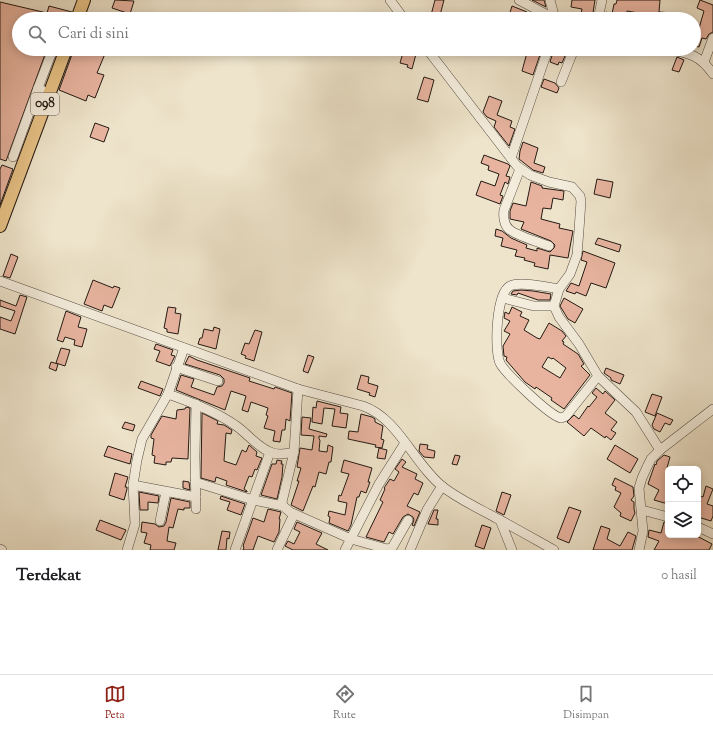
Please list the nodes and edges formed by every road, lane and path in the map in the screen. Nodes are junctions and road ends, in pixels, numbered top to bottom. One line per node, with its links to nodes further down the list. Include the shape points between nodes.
1 (390, 0): 7 (street)
2 (518, 0): 8 (street)
3 (550, 0): 9 (street)
4 (602, 0): 10 (street)
5 (81, 1): 6 (main road)
6 (79, 12)
7 (399, 12)
8 (541, 12)
9 (553, 12)
10 (599, 12)
11 (713, 38): 18 (street)
12 (51, 56): 21 (street)
13 (62, 56): 21 (main road, 098)
14 (432, 56): 22 (street)
15 (546, 56): 22 (street)
16 (571, 56): 20 (street)
17 (693, 56): 18 (street)
18 (704, 62): 19 (street)
19 (713, 74)
20 (561, 82)
21 (44, 90): 24 (main road, 098, via 19,159 19,174)
22 (511, 158): 23 (street)
23 (520, 169): 25 (street, via 504,208 503,218 510,230); 27 (street, via 549,182 572,187 580,196 577,255 570,274)
24 (0, 226)
25 (548, 246)
26 (0, 281): 30 (street)
27 (559, 289): 28 (street, via 526,284 511,286 507,288); 29 (street)
28 (503, 298): 29 (street, via 530,305); 32 (street, via 497,327 500,364 549,412 558,418 565,417)
29 (554, 306): 32 (street)
30 (184, 348): 31 (street); 34 (street)
31 (176, 367): 33 (street); 35 (street)
32 (598, 376): 39 (street, via 636,412)
33 (218, 381)
34 (298, 389): 38 (street, via 372,410 386,420); 41 (street)
35 (168, 394): 36 (street); 43 (street, via 142,439)
36 (196, 404): 40 (street, via 237,426); 42 (street)
37 (713, 409): 39 (street)
38 (405, 443): 44 (street); 58 (street, via 379,484)
39 (660, 450): 50 (street, via 651,459 639,488)
40 (270, 452): 41 (street); 47 (street)
41 (294, 452): 48 (street)
42 (195, 482): 46 (street); 47 (street)
43 (133, 485): 45 (street); 60 (street, via 135,524)
44 (442, 486): 54 (street); 64 (street, via 427,510)
45 (166, 492): 46 (street); 55 (street)
46 (196, 497): 49 (street)
47 (252, 500): 48 (street); 61 (street)
48 (283, 506): 51 (street)
49 (196, 509)
50 (642, 510): 52 (street); 59 (street, via 643,535)
51 (294, 514): 58 (street); 62 (street)
52 (665, 516)
53 (408, 520): 58 (street, via 395,545 390,549)
54 (500, 520): 65 (street); 66 (street)
55 (160, 521)
56 (701, 528): 57 (street)
57 (713, 534)
58 (351, 539): 63 (street)
59 (640, 549)
60 (127, 550)
61 (235, 550)
62 (277, 550)
63 (344, 550)
64 (410, 550)
65 (512, 550)
66 (554, 550)

